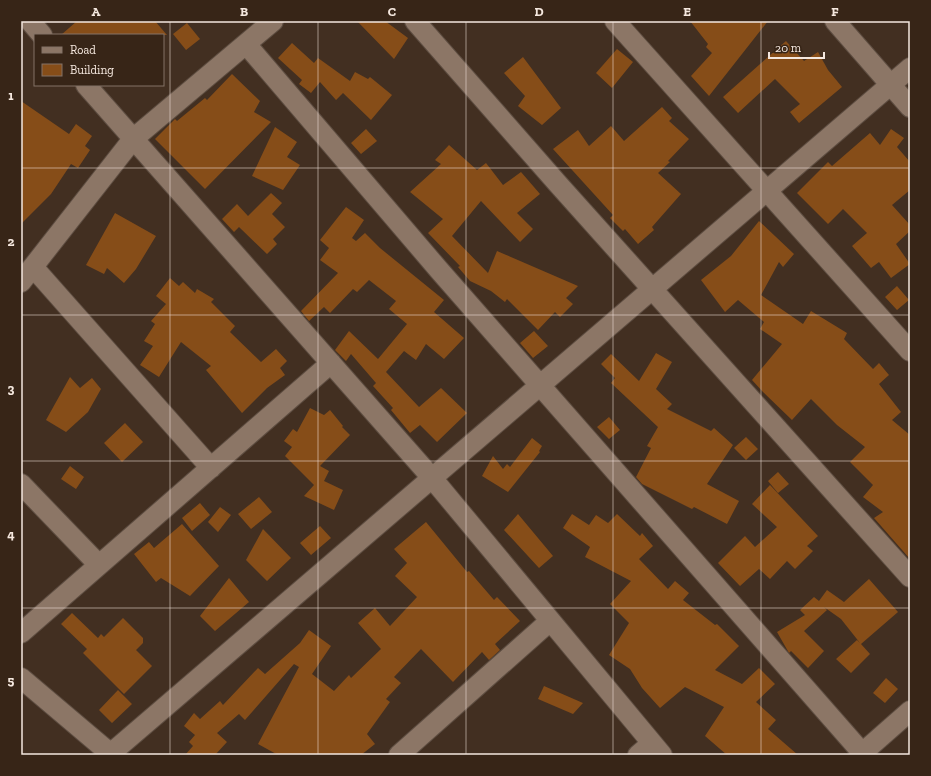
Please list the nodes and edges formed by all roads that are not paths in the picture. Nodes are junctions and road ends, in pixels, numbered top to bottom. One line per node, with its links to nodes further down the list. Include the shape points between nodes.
1 (30, 21): 6 (street)
2 (273, 21): 7 (street)
3 (415, 21): 16 (street)
4 (614, 21): 13 (street)
5 (835, 21): 9 (street)
6 (41, 34)
7 (246, 44): 12 (street); 19 (street)
8 (910, 68): 9 (street)
9 (891, 85): 11 (street); 13 (street)
10 (87, 86): 12 (street)
11 (910, 107)
12 (133, 139): 14 (street); 18 (street)
13 (767, 191): 16 (street); 17 (street)
14 (33, 266): 15 (street); 20 (street)
15 (21, 282)
16 (652, 289): 19 (street); 24 (street)
17 (910, 351)
18 (331, 363): 20 (street); 21 (street)
19 (540, 385): 21 (street); 31 (street)
20 (211, 468): 23 (street)
21 (432, 478): 25 (street); 30 (street)
22 (21, 484): 23 (street)
23 (99, 565): 26 (street)
24 (910, 577)
25 (550, 620): 29 (street); 32 (street)
26 (21, 633)
27 (21, 678): 30 (street)
28 (910, 711): 31 (street)
29 (651, 751)
30 (111, 754)
31 (862, 754)
32 (399, 755)

